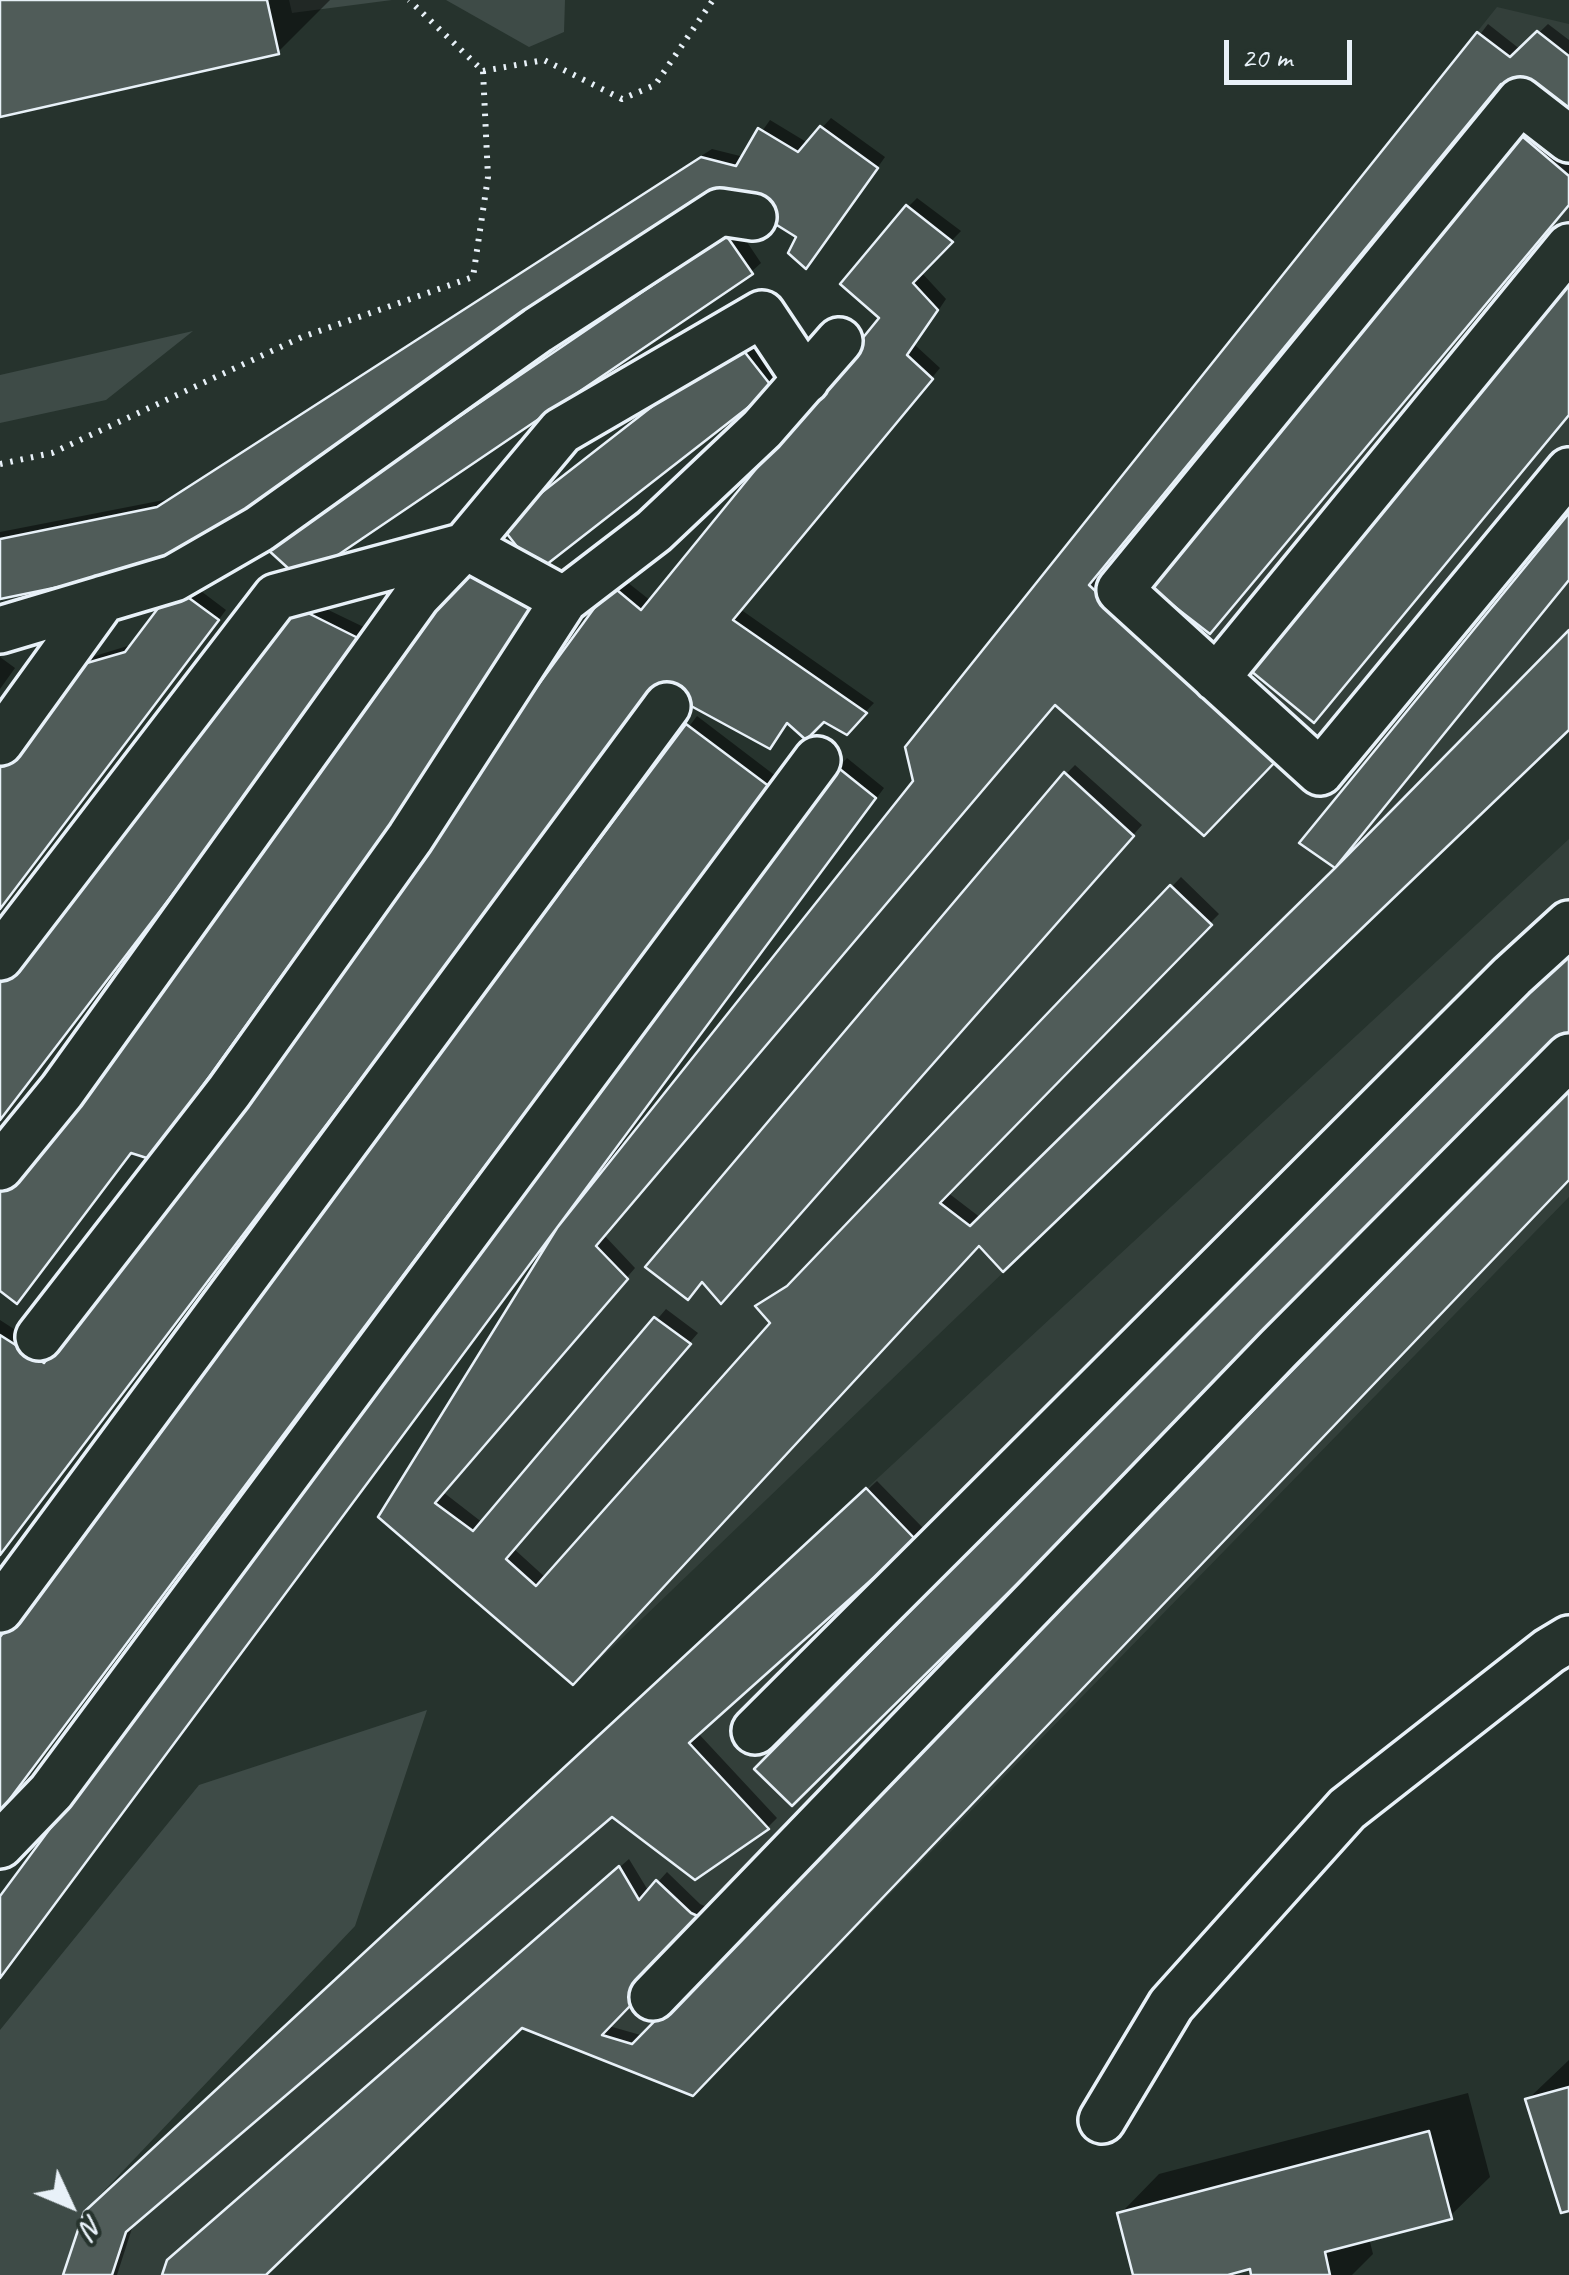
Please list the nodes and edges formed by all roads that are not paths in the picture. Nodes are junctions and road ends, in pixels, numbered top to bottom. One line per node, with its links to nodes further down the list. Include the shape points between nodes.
1 (1569, 139): 13 (lane, via 1520,101 1120,590)
2 (752, 217): 8 (lane, via 720,212)
3 (1569, 247): 13 (lane)
4 (839, 341): 5 (lane)
5 (806, 380): 7 (lane, via 762,314 561,430); 11 (lane, via 654,531)
6 (1569, 472): 13 (lane, via 1320,772)
7 (465, 546): 9 (lane); 11 (lane); 20 (lane, via 417,596)
8 (222, 550): 9 (lane); 10 (lane, via 174,578)
9 (276, 597): 18 (lane)
10 (103, 599): 12 (lane); 15 (lane)
11 (564, 600): 21 (lane, via 398,854 228,1092)
12 (0, 630)
13 (1216, 678)
14 (667, 706): 22 (lane)
15 (0, 742)
16 (818, 760): 25 (lane, via 51,1792)
17 (1569, 924): 24 (lane)
18 (0, 957)
19 (1569, 1057): 26 (lane)
20 (0, 1167)
21 (39, 1336)
22 (0, 1609)
23 (1569, 1640): 27 (lane, via 1347,1809 1171,2004)
24 (755, 1732)
25 (0, 1845)
26 (652, 1997)
27 (1102, 2120)

